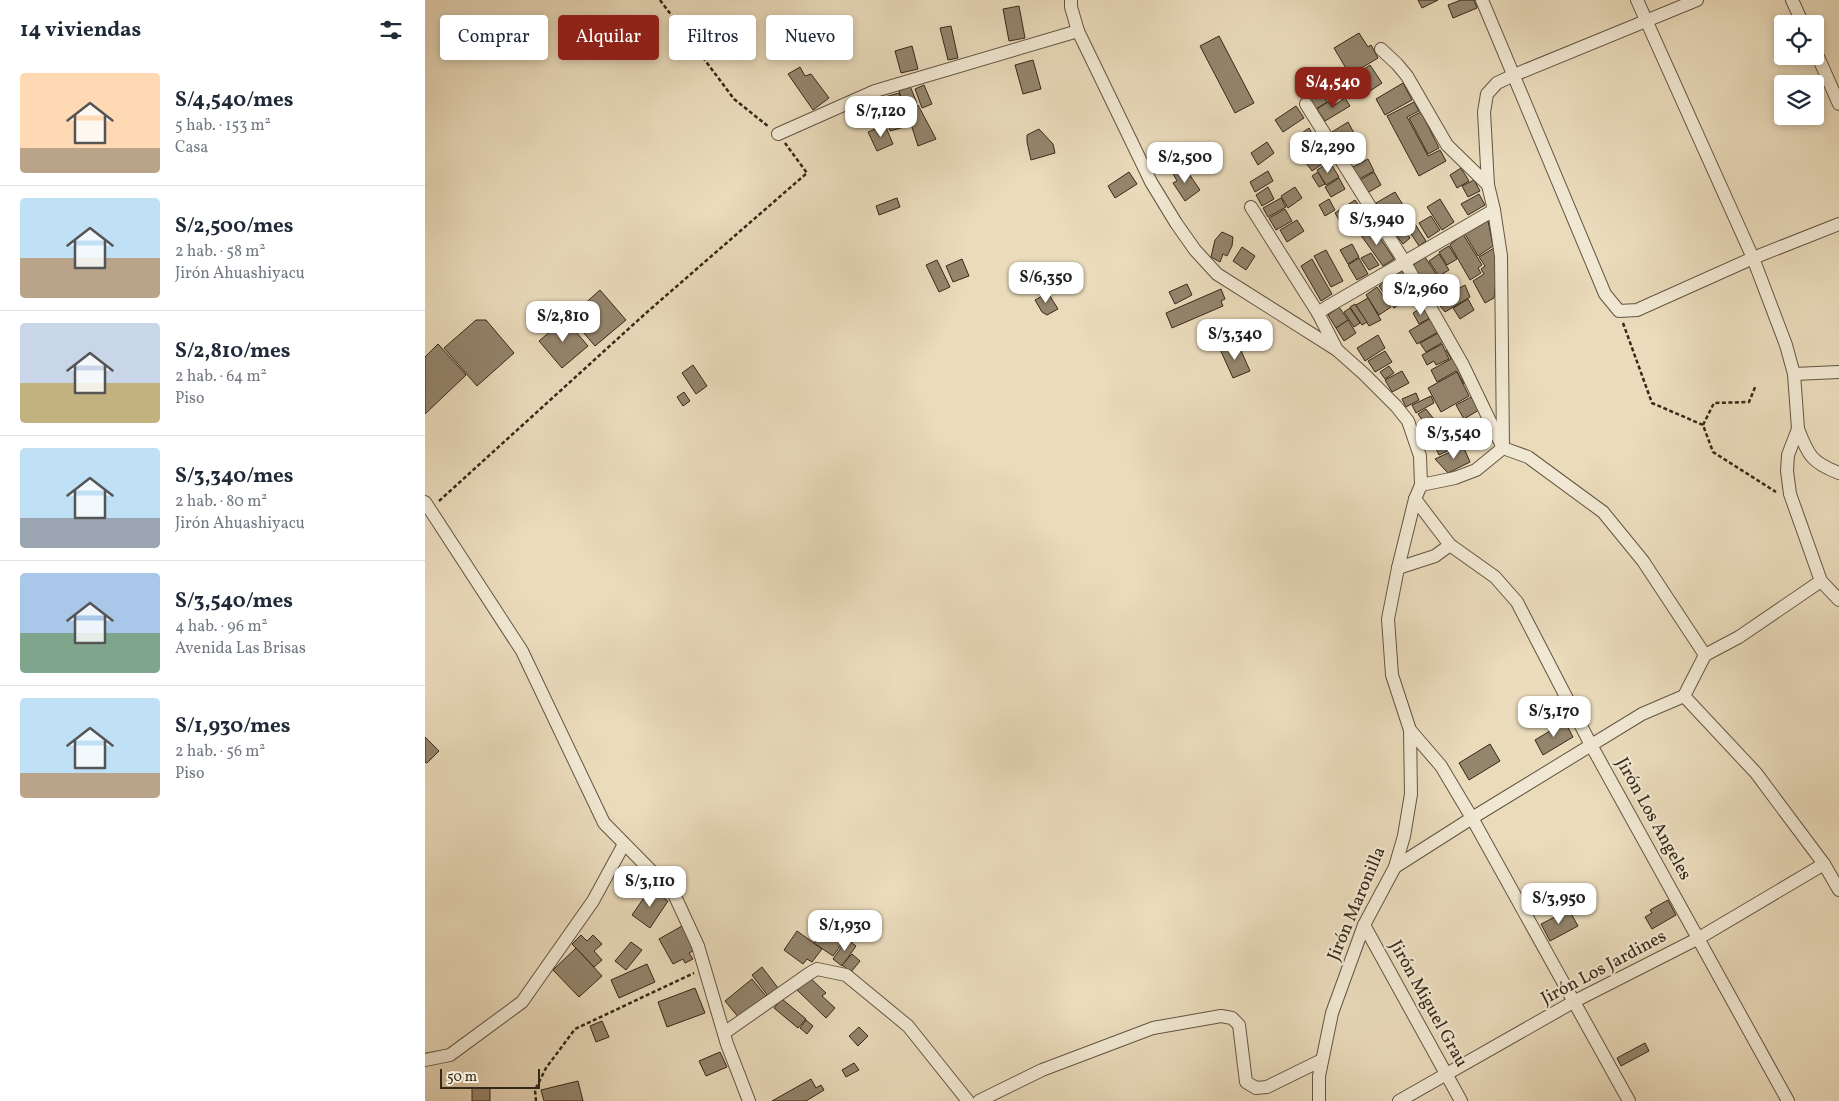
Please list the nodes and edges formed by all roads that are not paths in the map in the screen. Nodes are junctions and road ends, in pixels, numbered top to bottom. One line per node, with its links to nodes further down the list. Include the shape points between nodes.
1 (1071, 0): 8 (street)
2 (1481, 0): 11 (street)
3 (1637, 0): 7 (street)
4 (1697, 0): 7 (street)
5 (1792, 0): 6 (street)
6 (1799, 15)
7 (1646, 22): 11 (street); 19 (street)
8 (1078, 31): 14 (street, via 875,91); 22 (street, via 1151,182 1195,250 1217,274)
9 (1381, 49): 15 (street, via 1407,76 1447,145)
10 (1822, 65): 13 (street)
11 (1513, 75): 15 (street, via 1497,83 1487,94 1484,112); 19 (street, via 1605,294 1619,311 1637,310)
12 (1305, 104): 20 (street)
13 (1839, 104)
14 (778, 134)
15 (1488, 185): 17 (street)
16 (1251, 207): 21 (street)
17 (1494, 210): 20 (street); 26 (street, via 1501,256)
18 (1839, 224): 19 (street)
19 (1753, 258): 24 (street)
20 (1404, 261): 21 (street); 26 (street, via 1463,365)
21 (1318, 313): 22 (street)
22 (1337, 350): 28 (street, via 1408,421 1419,456)
23 (1839, 372): 24 (street)
24 (1794, 374): 25 (street)
25 (1798, 430): 27 (street, via 1808,453 1823,467); 33 (street, via 1788,455 1789,494)
26 (1503, 448): 28 (street, via 1476,470); 35 (street, via 1528,457 1603,512 1643,561)
27 (1839, 473)
28 (1421, 486): 29 (street, Jirón Maronilla)
29 (1415, 499): 31 (street, Jirón Los Angeles); 32 (street, Jirón Maronilla)
30 (427, 506): 40 (street, via 522,651 604,823)
31 (1450, 546): 32 (street, via 1435,556); 38 (street, Jirón Los Angeles, via 1495,577 1517,602)
32 (1398, 568): 37 (street, Jirón Maronilla, via 1388,618 1392,675)
33 (1821, 581): 34 (street); 35 (street, via 1739,637)
34 (1839, 600)
35 (1705, 655): 36 (street)
36 (1684, 696): 38 (street, via 1642,714); 41 (street, via 1756,773)
37 (1410, 730): 39 (street, via 1441,766); 42 (street, Jirón Maronilla, via 1411,794)
38 (1591, 745): 39 (street); 45 (street, Jirón Los Angeles)
39 (1472, 818): 42 (street); 46 (street)
40 (624, 844): 47 (street, via 674,894 698,946); 48 (street, via 593,901 522,1002 450,1054)
41 (1824, 864): 43 (street); 45 (street, Jirón Los Jardines)
42 (1395, 867): 44 (street, Jirón Maronilla)
43 (1839, 890)
44 (1363, 925): 49 (street, Jirón Maronilla, via 1332,1013); 50 (street, Jirón Miguel Grau)
45 (1699, 938): 46 (street, Jirón Los Jardines); 58 (street, Jirón Los Angeles)
46 (1575, 1001): 50 (street, Jirón Los Jardines); 57 (street)
47 (724, 1032): 51 (street); 52 (street, via 810,972 817,969 847,975 908,1026)
48 (427, 1056)
49 (1323, 1060): 53 (street, via 1267,1087 1256,1088 1246,1082 1239,1025 1232,1018 1221,1016 1153,1028 1042,1070); 54 (street, Jirón Maronilla)
50 (1446, 1075): 55 (street, Jirón Los Jardines); 56 (street, Jirón Miguel Grau)
51 (749, 1101)
52 (968, 1101)
53 (979, 1101)
54 (1319, 1101)
55 (1399, 1101)
56 (1461, 1101)
57 (1629, 1101)
58 (1788, 1101)

